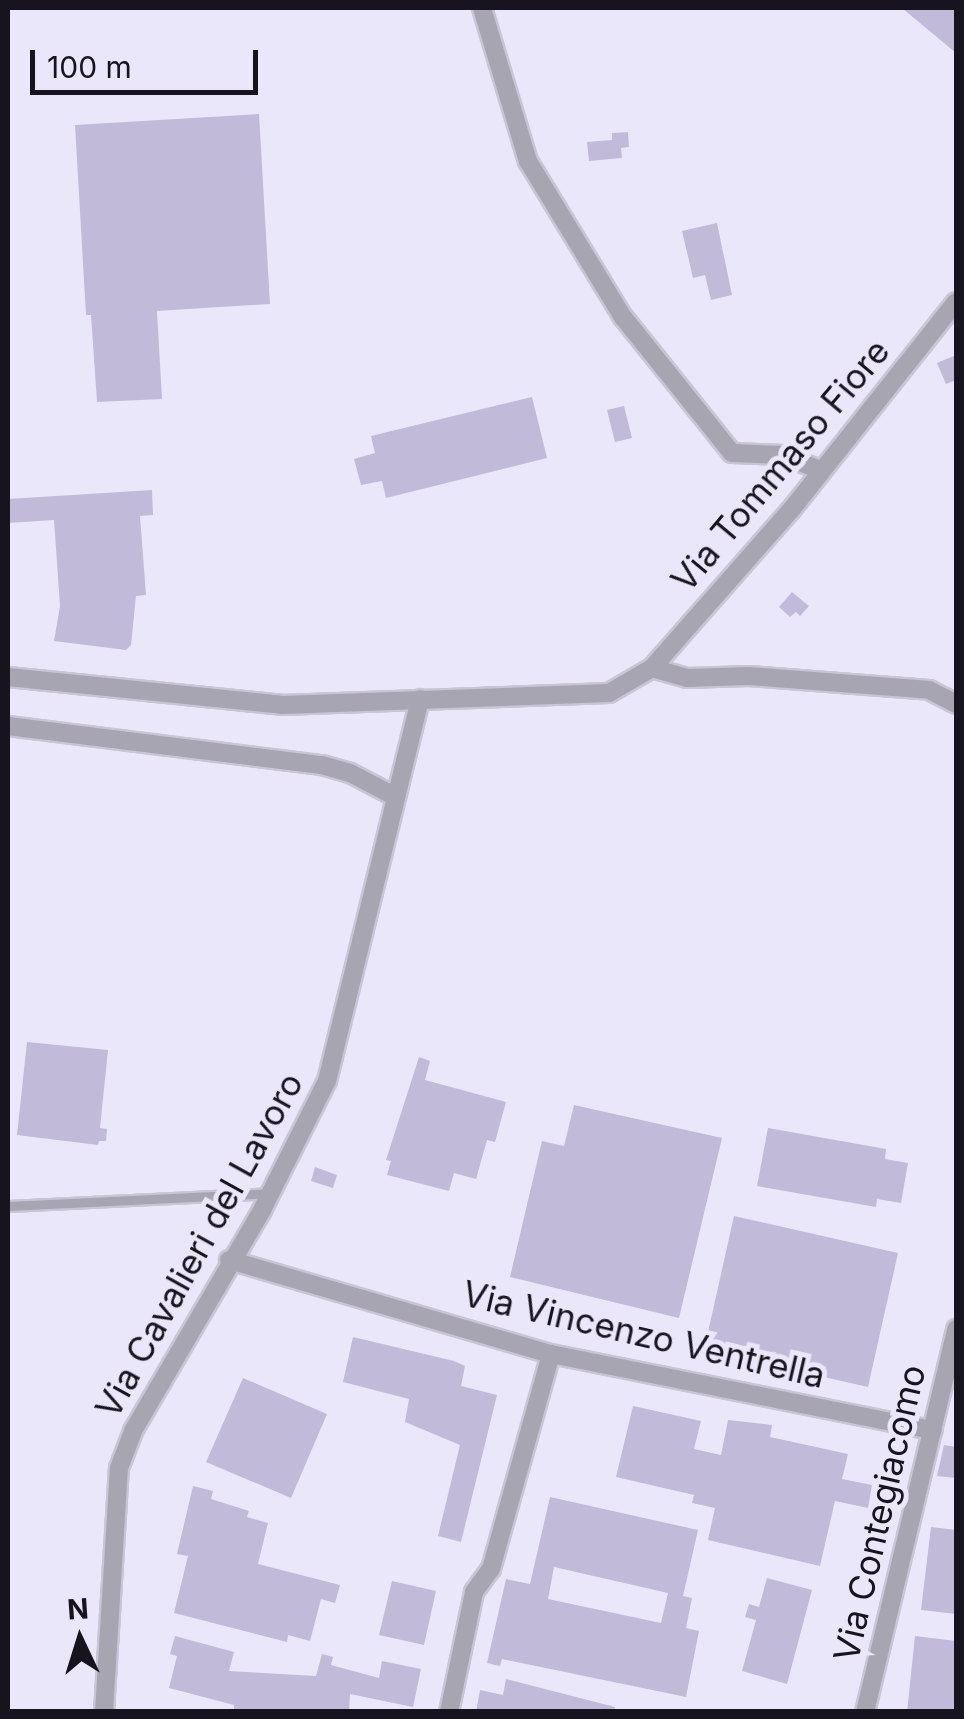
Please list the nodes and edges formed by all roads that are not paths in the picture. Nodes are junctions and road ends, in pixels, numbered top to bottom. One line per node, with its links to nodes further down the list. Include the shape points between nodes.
1 (482, 8): 3 (street, via 528,160 623,318 732,453 783,455)
2 (956, 302): 3 (street, Via Tommaso Fiore)
3 (822, 471): 4 (street, Via Tommaso Fiore)
4 (652, 668): 6 (street, Via Tommaso Fiore, via 609,693); 7 (street, via 688,678 749,676 929,690)
5 (8, 678): 6 (street, Via Tommaso Fiore, via 282,705)
6 (420, 698): 9 (street, Via Cavalieri del Lavoro)
7 (956, 704)
8 (8, 726): 9 (street, via 322,765)
9 (396, 797): 10 (street, Via Cavalieri del Lavoro, via 327,1082)
10 (270, 1193): 11 (lane); 12 (street, Via Cavalieri del Lavoro)
11 (8, 1206)
12 (229, 1260): 14 (street, Via Vincenzo Ventrella); 16 (street, Via Cavalieri del Lavoro, via 118,1468)
13 (956, 1329): 15 (street, Via Contegiacomo)
14 (551, 1354): 15 (street, Via Vincenzo Ventrella); 17 (street, via 490,1569 474,1592)
15 (932, 1430): 18 (street, Via Contegiacomo)
16 (104, 1712)
17 (449, 1712)
18 (866, 1712)

